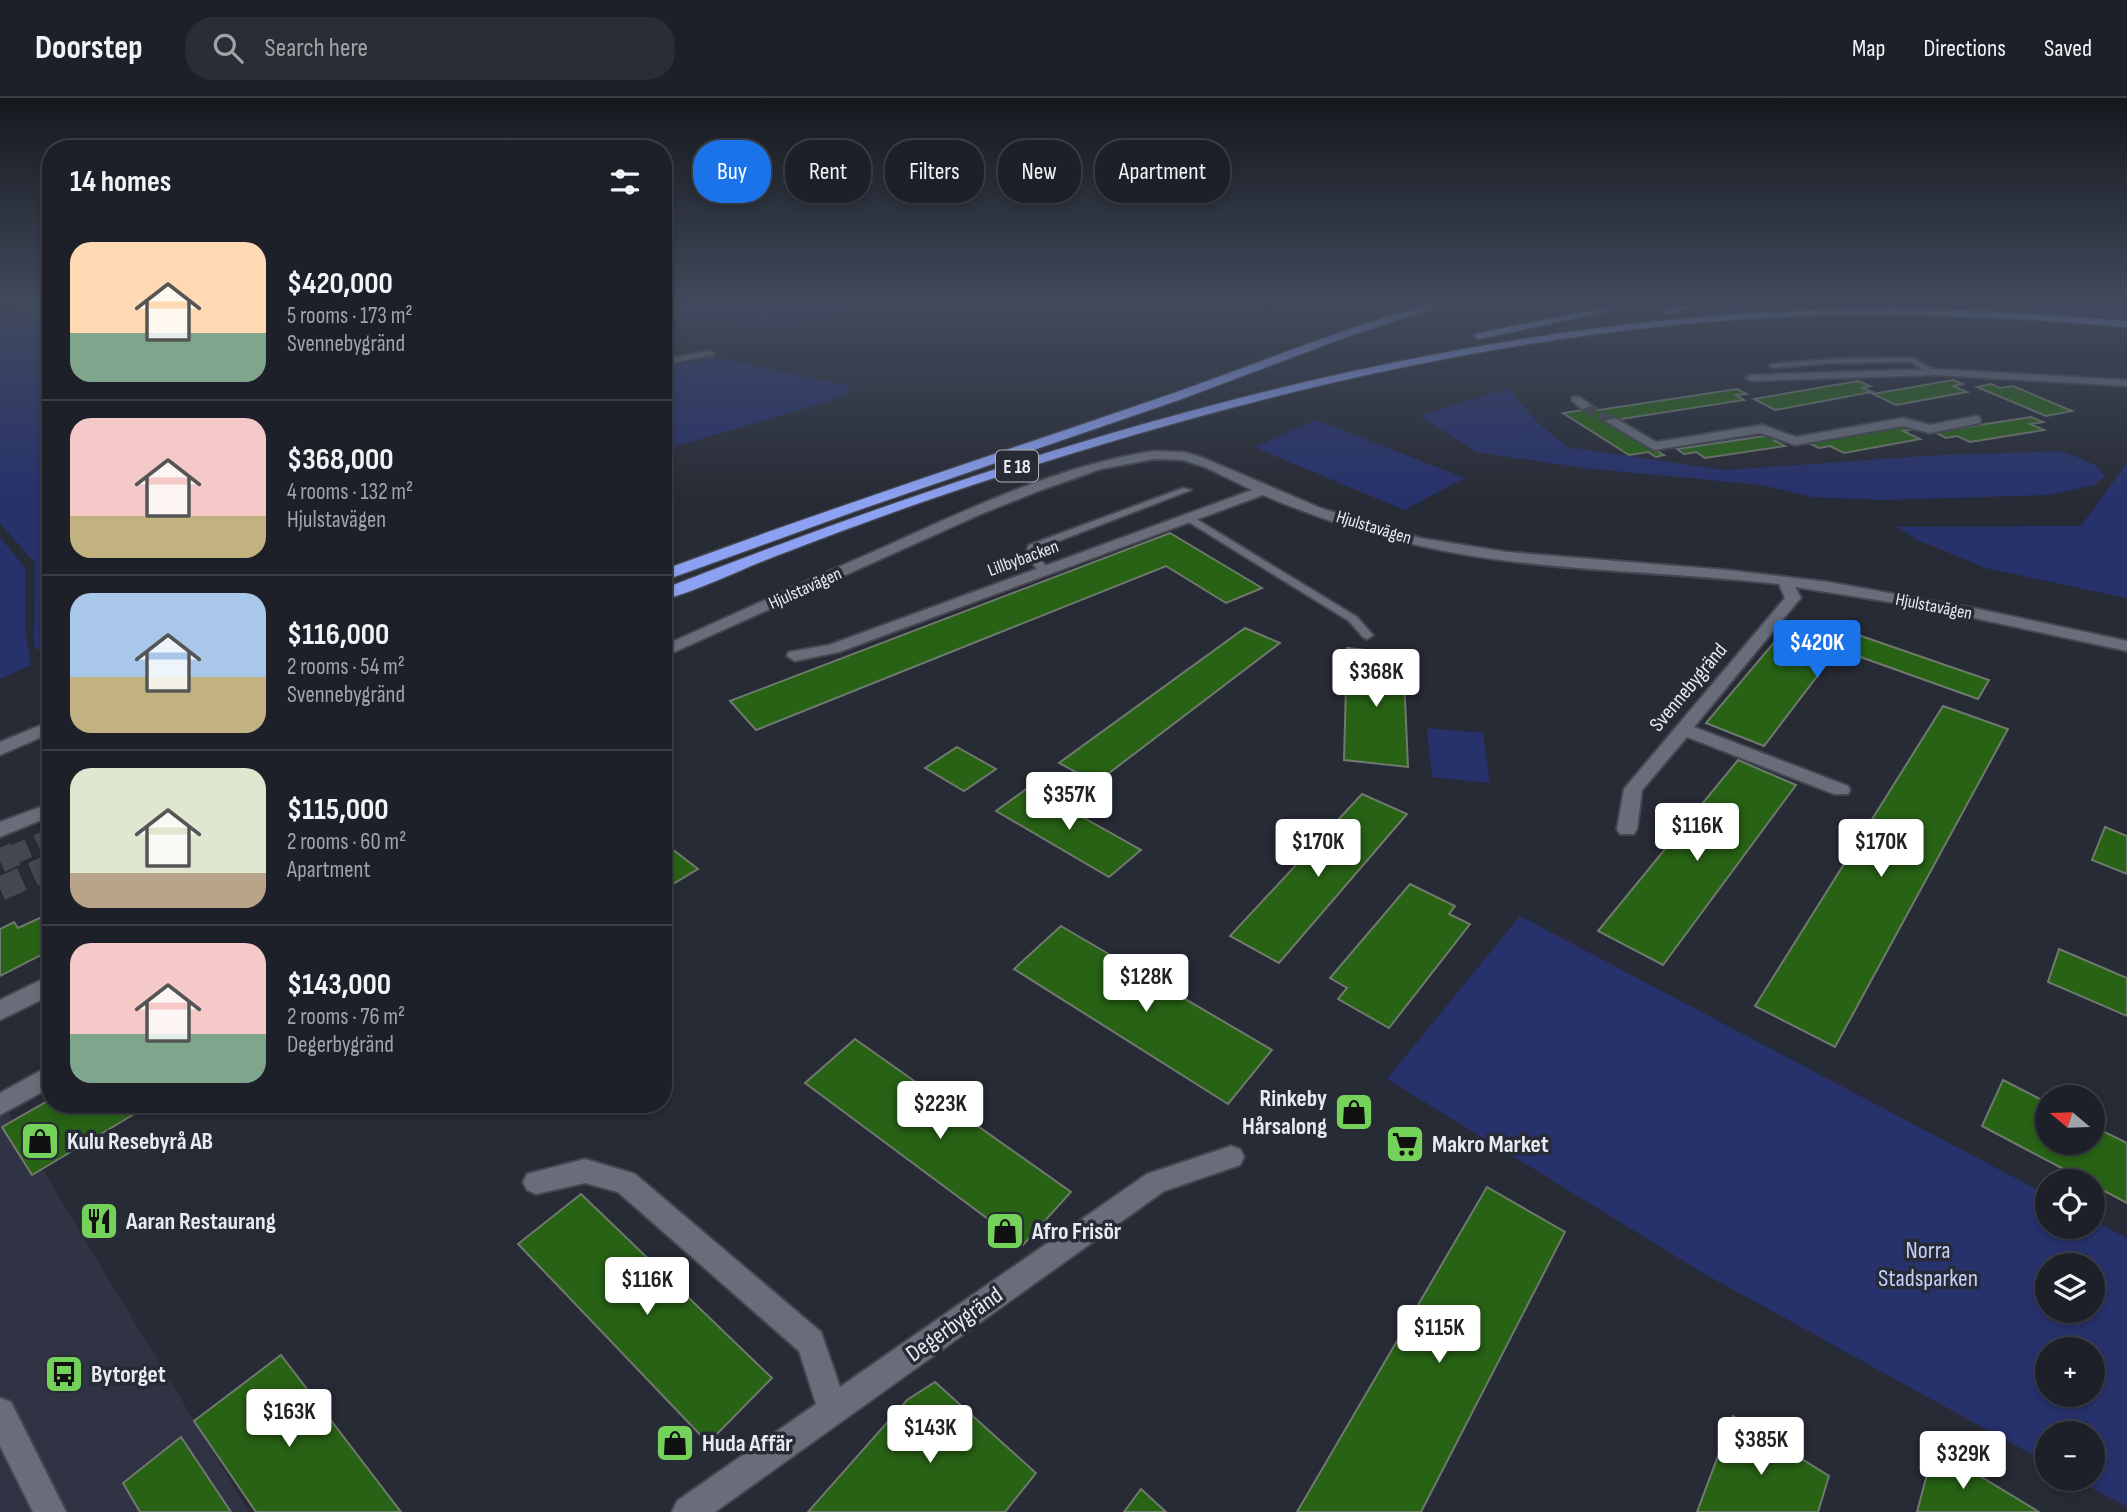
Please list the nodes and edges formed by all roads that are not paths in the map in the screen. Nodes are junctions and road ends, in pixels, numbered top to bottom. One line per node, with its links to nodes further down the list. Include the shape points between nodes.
1 (1251, 368): 10 (highway)
2 (1387, 368): 17 (highway, E 18, via 1180,416 1082,445 931,494)
3 (1927, 368): 4 (lane)
4 (1934, 372): 5 (street); 6 (street)
5 (1751, 378)
6 (2127, 383)
7 (1243, 387): 10 (highway, E 18)
8 (1976, 420): 9 (street, via 1930,429 1902,422 1795,441 1762,429 1654,446)
9 (1611, 421)
10 (1051, 439): 15 (highway, E 18)
11 (1263, 490): 13 (street, Lillbybacken); 16 (street, Hjulstavägen, via 1377,531 1486,554); 20 (street, Hjulstavägen, via 1188,455 1151,455 1112,463 967,515)
12 (1186, 491): 14 (lane, via 1033,547 1030,556)
13 (1188, 517): 14 (street, Lillbybacken); 18 (lane, via 1353,620)
14 (1044, 570): 21 (street, Lillbybacken, via 833,649)
15 (672, 573)
16 (1785, 581): 19 (street, Hjulstavägen, via 1945,607); 22 (street, Svennebygränd, via 1793,598)
17 (672, 592)
18 (1367, 635)
19 (2127, 646)
20 (672, 648)
21 (795, 656)
22 (1683, 729): 25 (street); 28 (street, Svennebygränd, via 1633,789)
23 (42, 730): 24 (street)
24 (0, 749)
25 (1842, 790)
26 (42, 813): 27 (street)
27 (0, 830)
28 (1627, 830)
29 (42, 989): 30 (street)
30 (0, 1011)
31 (42, 1080): 32 (street)
32 (0, 1105)
33 (1231, 1157): 35 (street, Degerbygränd, via 1156,1182)
34 (536, 1182): 35 (street, via 585,1171 626,1182 811,1342)
35 (832, 1410): 38 (street, Degerbygränd)
36 (0, 1413): 37 (street)
37 (50, 1512)
38 (688, 1512)

